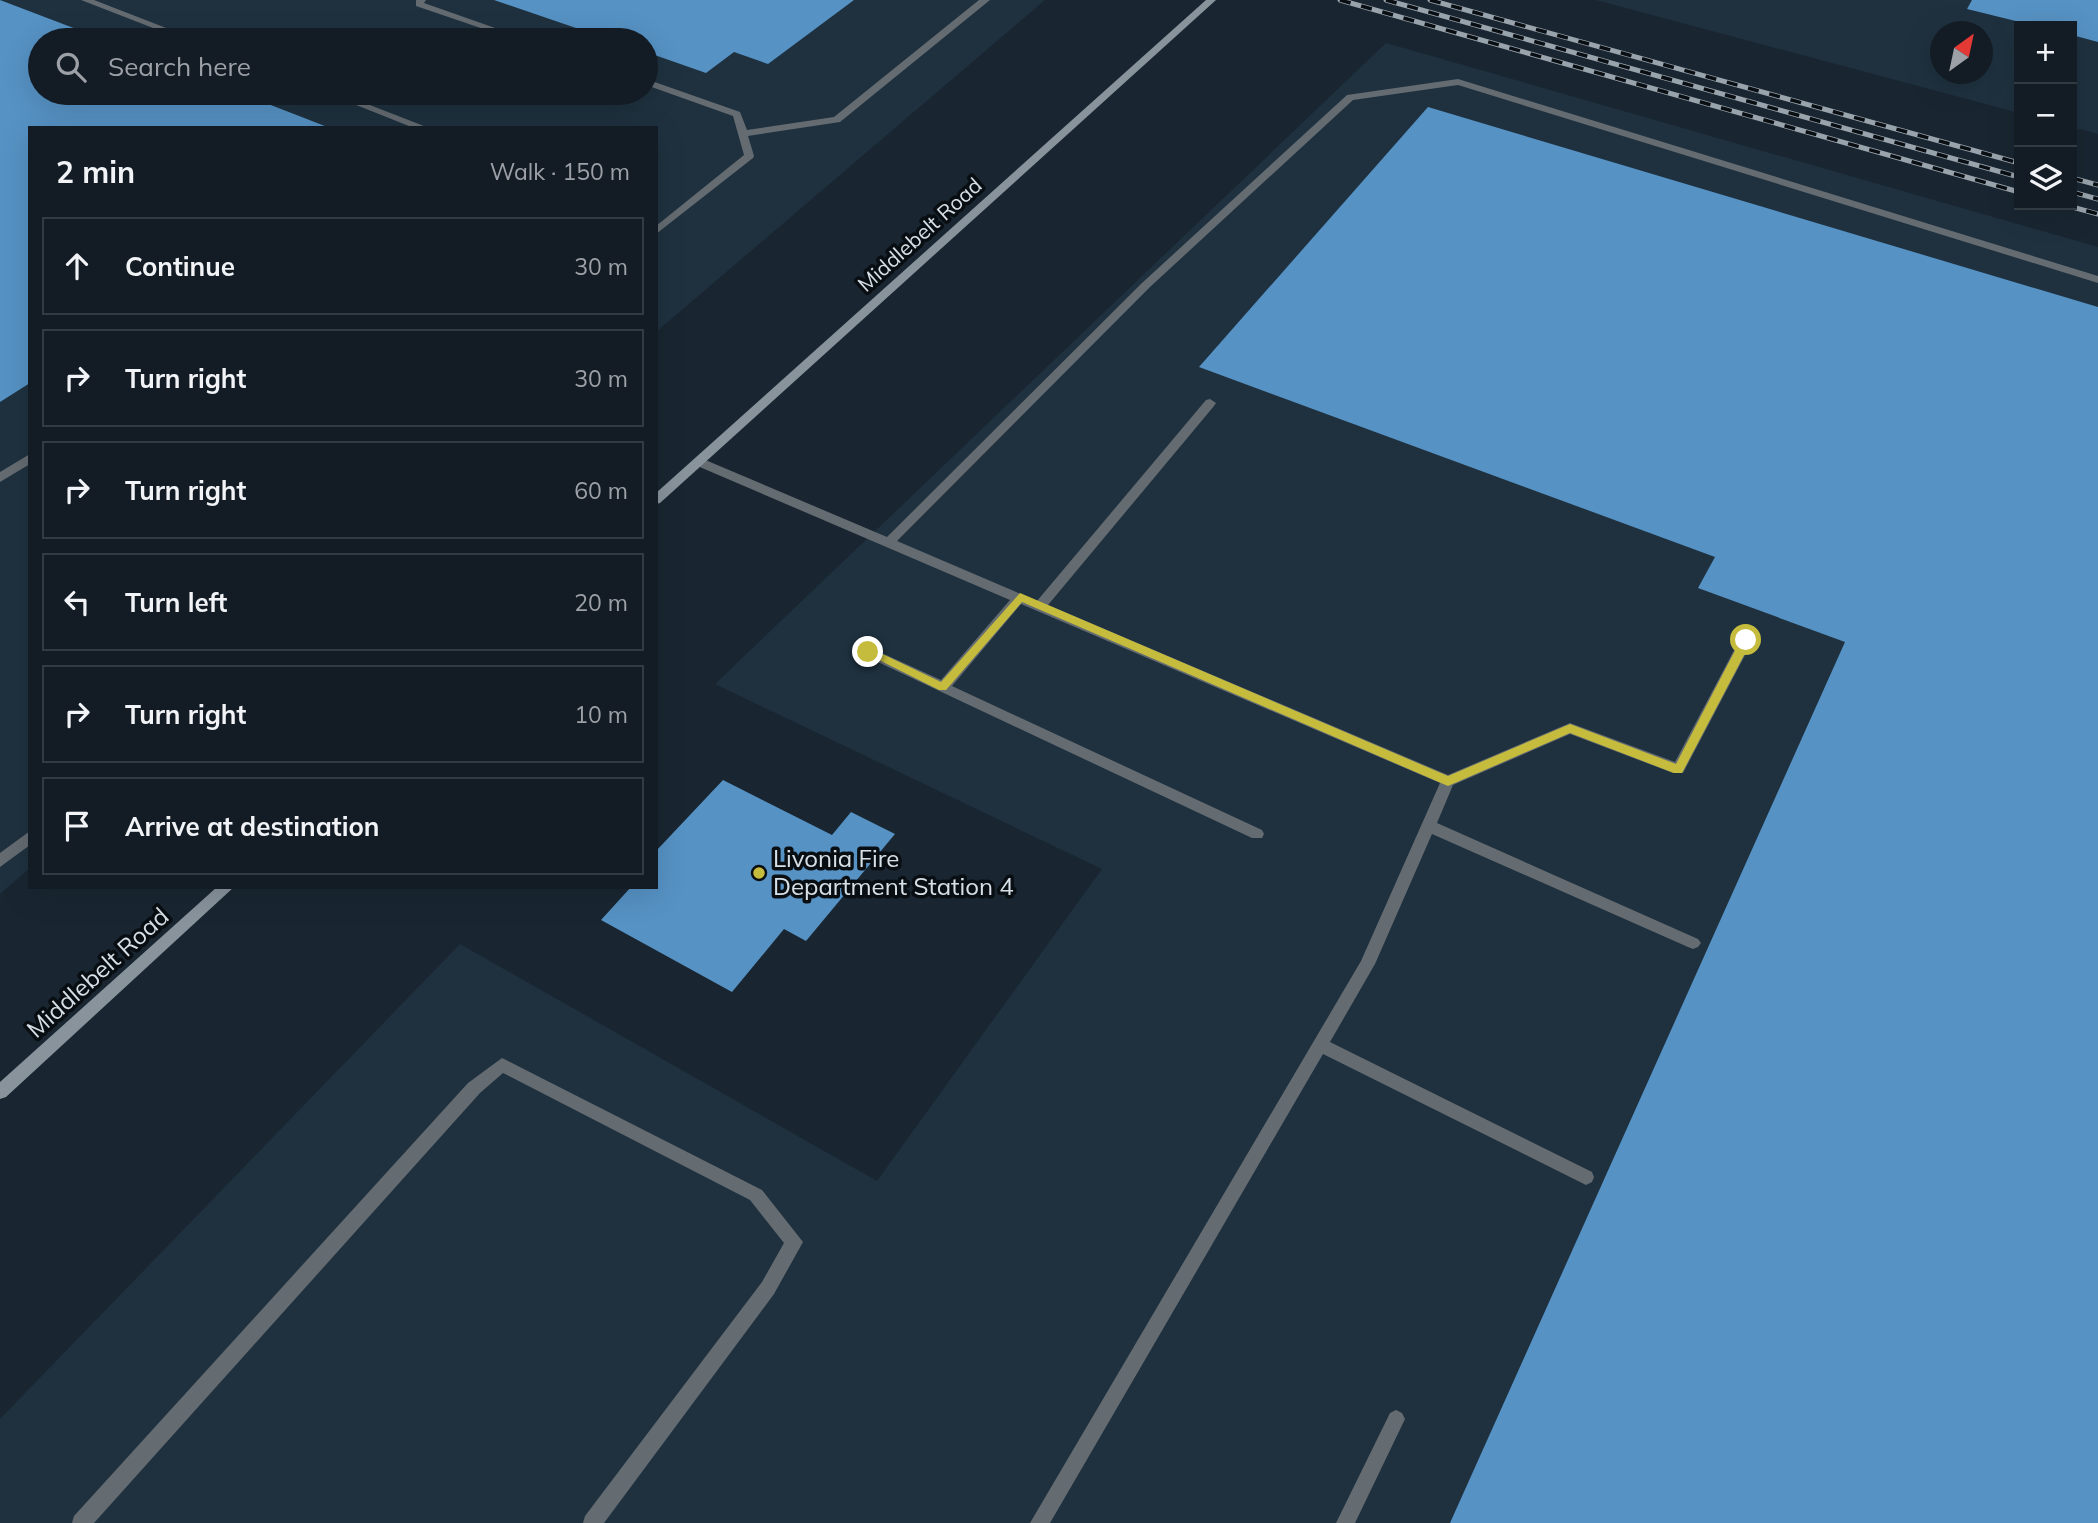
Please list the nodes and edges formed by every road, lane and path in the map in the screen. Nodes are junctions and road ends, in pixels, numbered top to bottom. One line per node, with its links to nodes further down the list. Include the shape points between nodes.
1 (86, 0): 5 (lane)
2 (421, 0): 6 (lane, via 419,4)
3 (985, 0): 10 (lane, via 837,120)
4 (1211, 0): 15 (main road, Middlebelt Road)
5 (160, 28)
6 (489, 28)
7 (658, 86): 10 (lane, via 737,114)
8 (363, 105): 9 (lane)
9 (419, 126)
10 (743, 134): 11 (lane, via 749,156)
11 (658, 229)
12 (2098, 280): 18 (lane, via 1458,82 1350,97 1146,285)
13 (1210, 403): 20 (lane)
14 (28, 459): 16 (lane)
15 (699, 462): 17 (main road, Middlebelt Road); 18 (lane)
16 (0, 478)
17 (658, 498)
18 (888, 543): 19 (lane)
19 (1020, 597): 20 (lane); 23 (lane)
20 (1040, 606): 24 (lane)
21 (1746, 640): 24 (lane, via 1678,769 1570,728)
22 (868, 652): 23 (lane)
23 (943, 687): 26 (lane)
24 (1448, 781): 25 (lane)
25 (1429, 826): 30 (lane); 31 (lane, via 1367,964)
26 (1257, 834)
27 (28, 839): 28 (lane)
28 (0, 861)
29 (225, 889): 32 (main road, Middlebelt Road)
30 (1693, 943)
31 (1320, 1045): 33 (lane); 37 (lane)
32 (0, 1092)
33 (1587, 1177)
34 (1396, 1419): 38 (lane)
35 (81, 1523): 36 (lane, via 474,1088 502,1065 756,1195 794,1242 768,1288)
36 (592, 1523)
37 (1039, 1523)
38 (1345, 1523)

